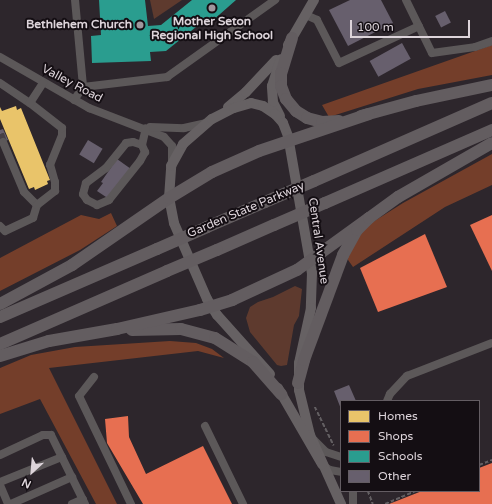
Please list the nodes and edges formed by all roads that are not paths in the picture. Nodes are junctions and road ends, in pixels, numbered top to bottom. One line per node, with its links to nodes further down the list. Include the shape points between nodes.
1 (75, 0): 13 (street)
2 (275, 0): 13 (street, via 167,77)
3 (314, 0): 5 (main road)
4 (406, 0): 6 (street)
5 (306, 15): 6 (street, via 317,20 339,63); 7 (main road)
6 (419, 26): 8 (street, via 432,53)
7 (292, 38): 17 (highway, via 281,78 282,90 292,108 303,117 318,121 345,120); 18 (main road, via 259,80); 19 (main road, via 276,70 272,86 273,102)
8 (492, 41)
9 (0, 57): 11 (street, Valley Road)
10 (0, 83): 15 (street)
11 (43, 83): 14 (street, Valley Road); 15 (street)
12 (492, 85): 17 (highway)
13 (83, 87): 14 (street)
14 (74, 100): 20 (street, Valley Road, via 102,114)
15 (30, 103): 29 (street, via 62,128 62,135 50,165 55,191)
16 (492, 103): 36 (highway, Garden State Parkway, bridge)
17 (369, 114): 24 (highway)
18 (212, 119): 19 (main road, Central Avenue, via 241,105 256,104 271,110); 20 (street, Valley Road, via 184,128); 27 (main road, Central Avenue, via 183,144)
19 (283, 123): 24 (main road, Central Avenue)
20 (137, 125): 21 (street, Valley Road)
21 (146, 128): 26 (street); 27 (street, Valley Road, via 170,143 173,150)
22 (492, 130): 39 (highway, Garden State Parkway, bridge)
23 (3, 142): 29 (street, via 24,192)
24 (289, 142): 28 (highway, via 238,160); 33 (main road, Central Avenue)
25 (492, 143): 30 (highway, via 418,184)
26 (144, 149): 26 (street, via 118,191 103,203 97,205 83,194 86,183 106,168 126,144 133,142)
27 (171, 166): 28 (main road, Central Avenue)
28 (169, 198): 34 (highway, via 95,250); 35 (main road, Central Avenue, via 174,223)
29 (37, 205): 31 (street, via 33,218)
30 (369, 218): 33 (highway); 42 (highway, via 354,234 342,255)
31 (3, 228): 32 (street)
32 (0, 238)
33 (311, 262): 35 (highway, via 259,290); 42 (main road, Central Avenue, via 312,300 299,363)
34 (0, 304)
35 (212, 307): 37 (highway); 43 (main road, Central Avenue, via 257,357)
36 (0, 317)
37 (117, 329): 40 (highway, via 49,341); 43 (highway, via 174,329 208,335 247,357)
38 (492, 343): 44 (street, via 407,376)
39 (0, 344)
40 (0, 356)
41 (94, 377): 60 (street, via 79,396)
42 (298, 383): 46 (main road, Central Avenue)
43 (281, 394): 50 (main road, Central Avenue)
44 (387, 400)
45 (205, 426): 61 (street)
46 (310, 435): 49 (street, via 326,452); 50 (main road, Central Avenue)
47 (0, 454): 48 (street, via 44,435 51,435)
48 (62, 457): 52 (street); 53 (street)
49 (340, 457)
50 (322, 464): 51 (street, via 330,470); 62 (main road, Central Avenue)
51 (340, 472)
52 (72, 477): 56 (street); 58 (street)
53 (0, 482)
54 (0, 485): 57 (street)
55 (353, 492): 63 (street)
56 (84, 502): 59 (street)
57 (8, 504)
58 (11, 504)
59 (72, 504)
60 (131, 504)
61 (243, 504)
62 (341, 504)
63 (353, 504)

